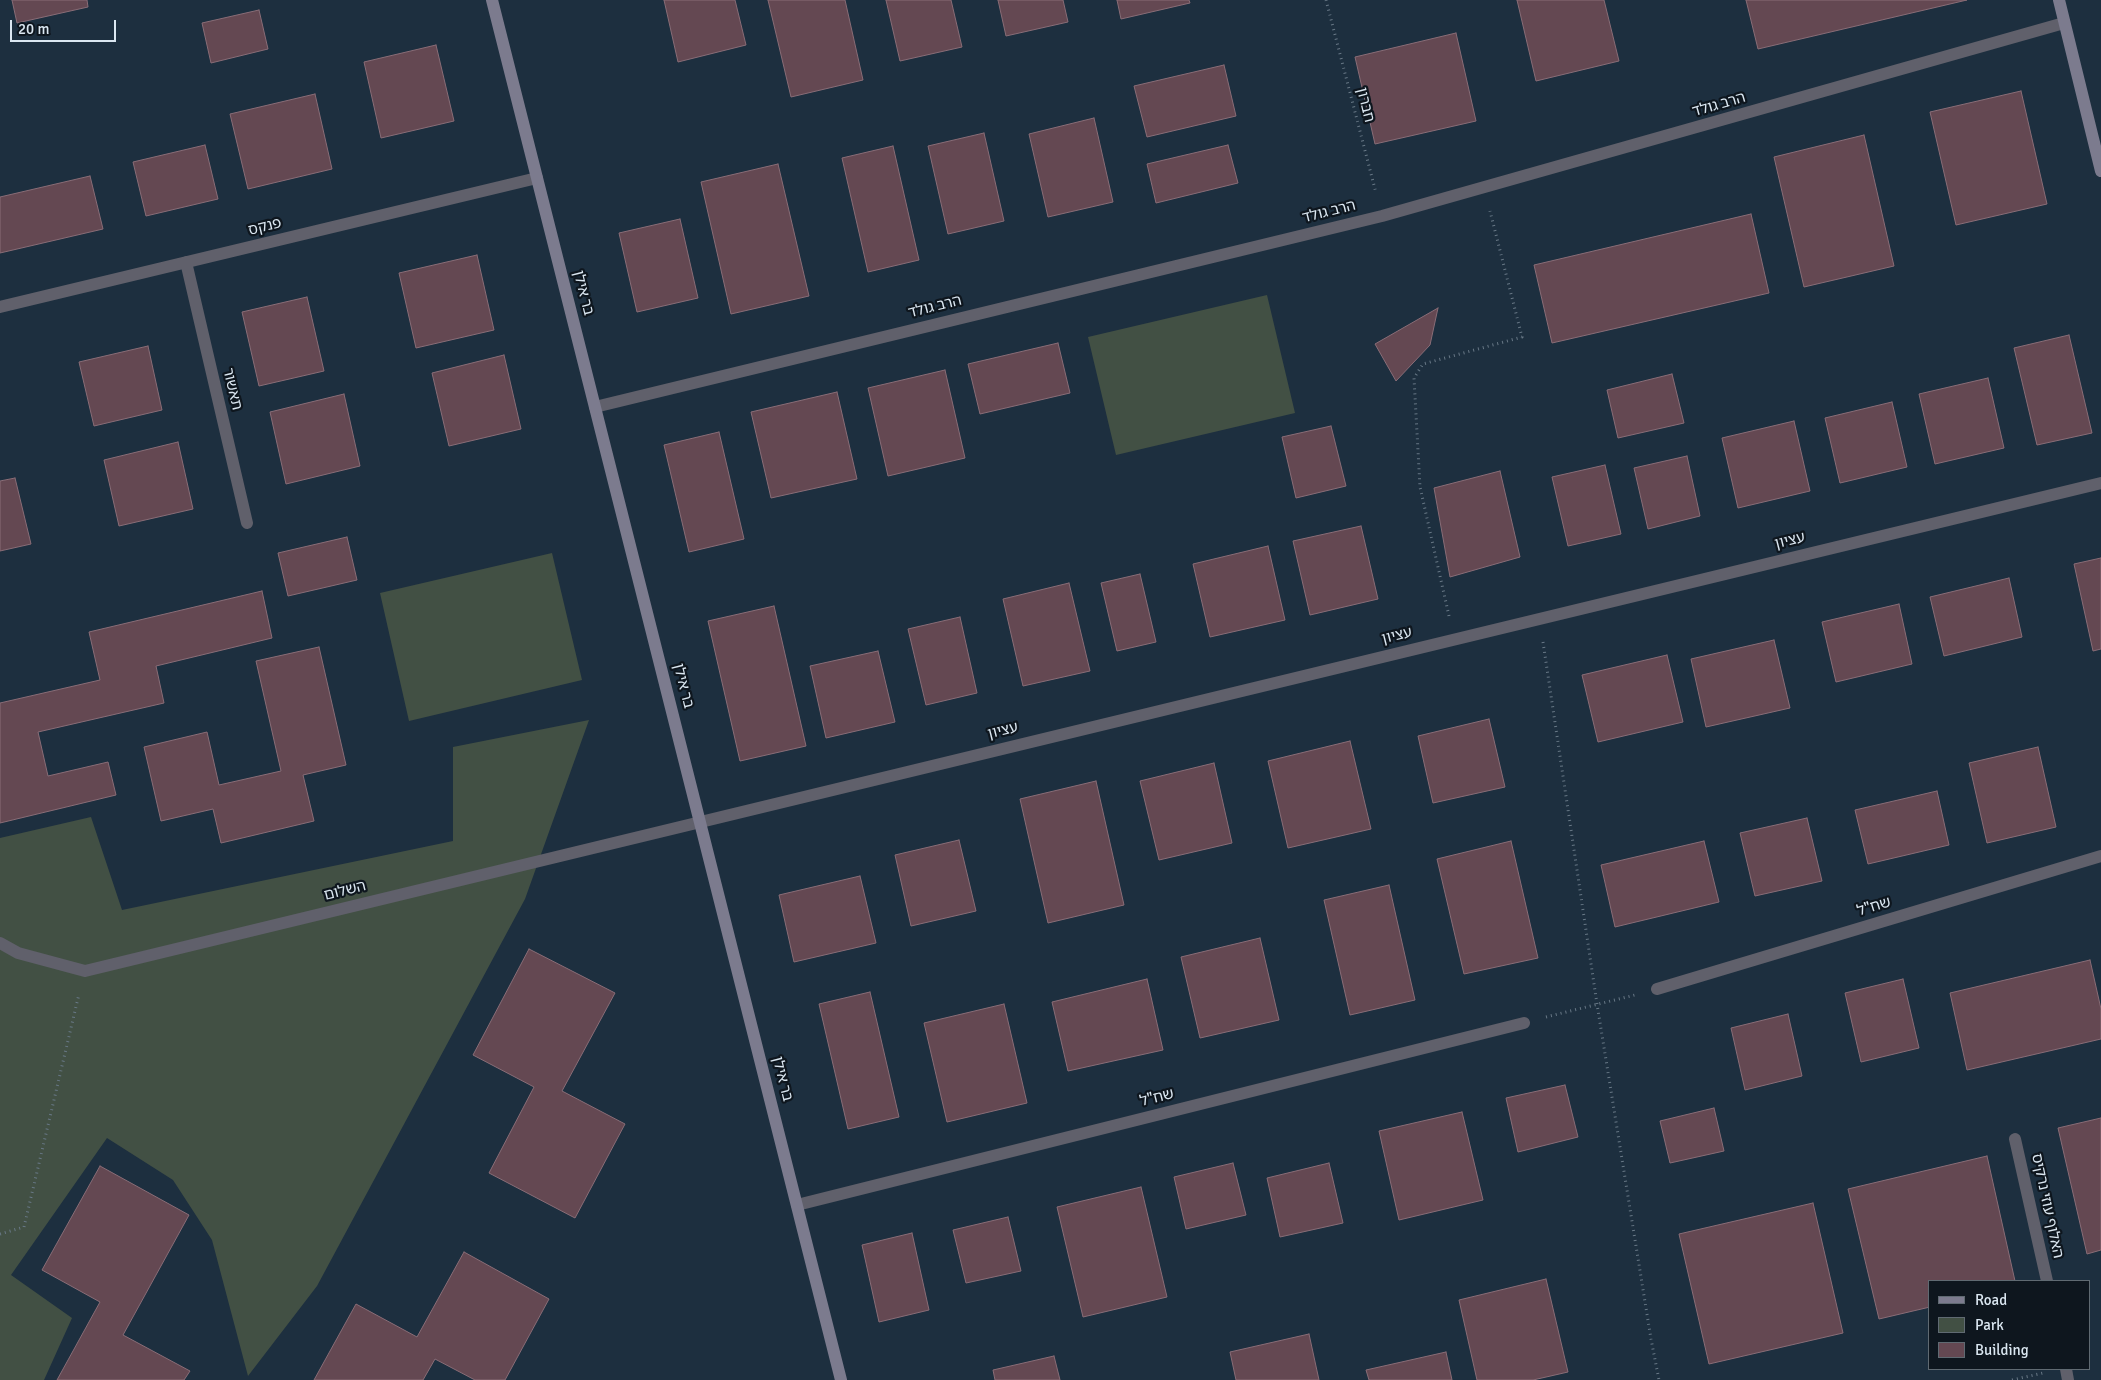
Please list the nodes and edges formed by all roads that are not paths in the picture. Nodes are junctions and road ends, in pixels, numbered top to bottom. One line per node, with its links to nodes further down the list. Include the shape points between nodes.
1 (492, 0): 5 (street, בר אילן)
2 (2059, 0): 3 (street)
3 (2064, 24): 4 (street); 8 (street, הרב גולד, via 1382,216)
4 (2101, 171)
5 (537, 178): 6 (street, פנקס); 8 (street, בר אילן)
6 (186, 262): 7 (street, פנקס); 10 (street, תאשור)
7 (0, 307)
8 (595, 407): 11 (street, בר אילן)
9 (2101, 483): 11 (street, עציון)
10 (246, 523)
11 (700, 821): 13 (street, השלום, via 85,971 18,953); 17 (street, בר אילן)
12 (2101, 856): 14 (street, שח"ל)
13 (0, 943)
14 (1657, 989)
15 (1524, 1023): 17 (street, שח"ל)
16 (2015, 1139): 18 (street, האלוף עוזי נרקיס)
17 (797, 1205): 19 (street, בר אילן)
18 (2046, 1280)
19 (841, 1380)

